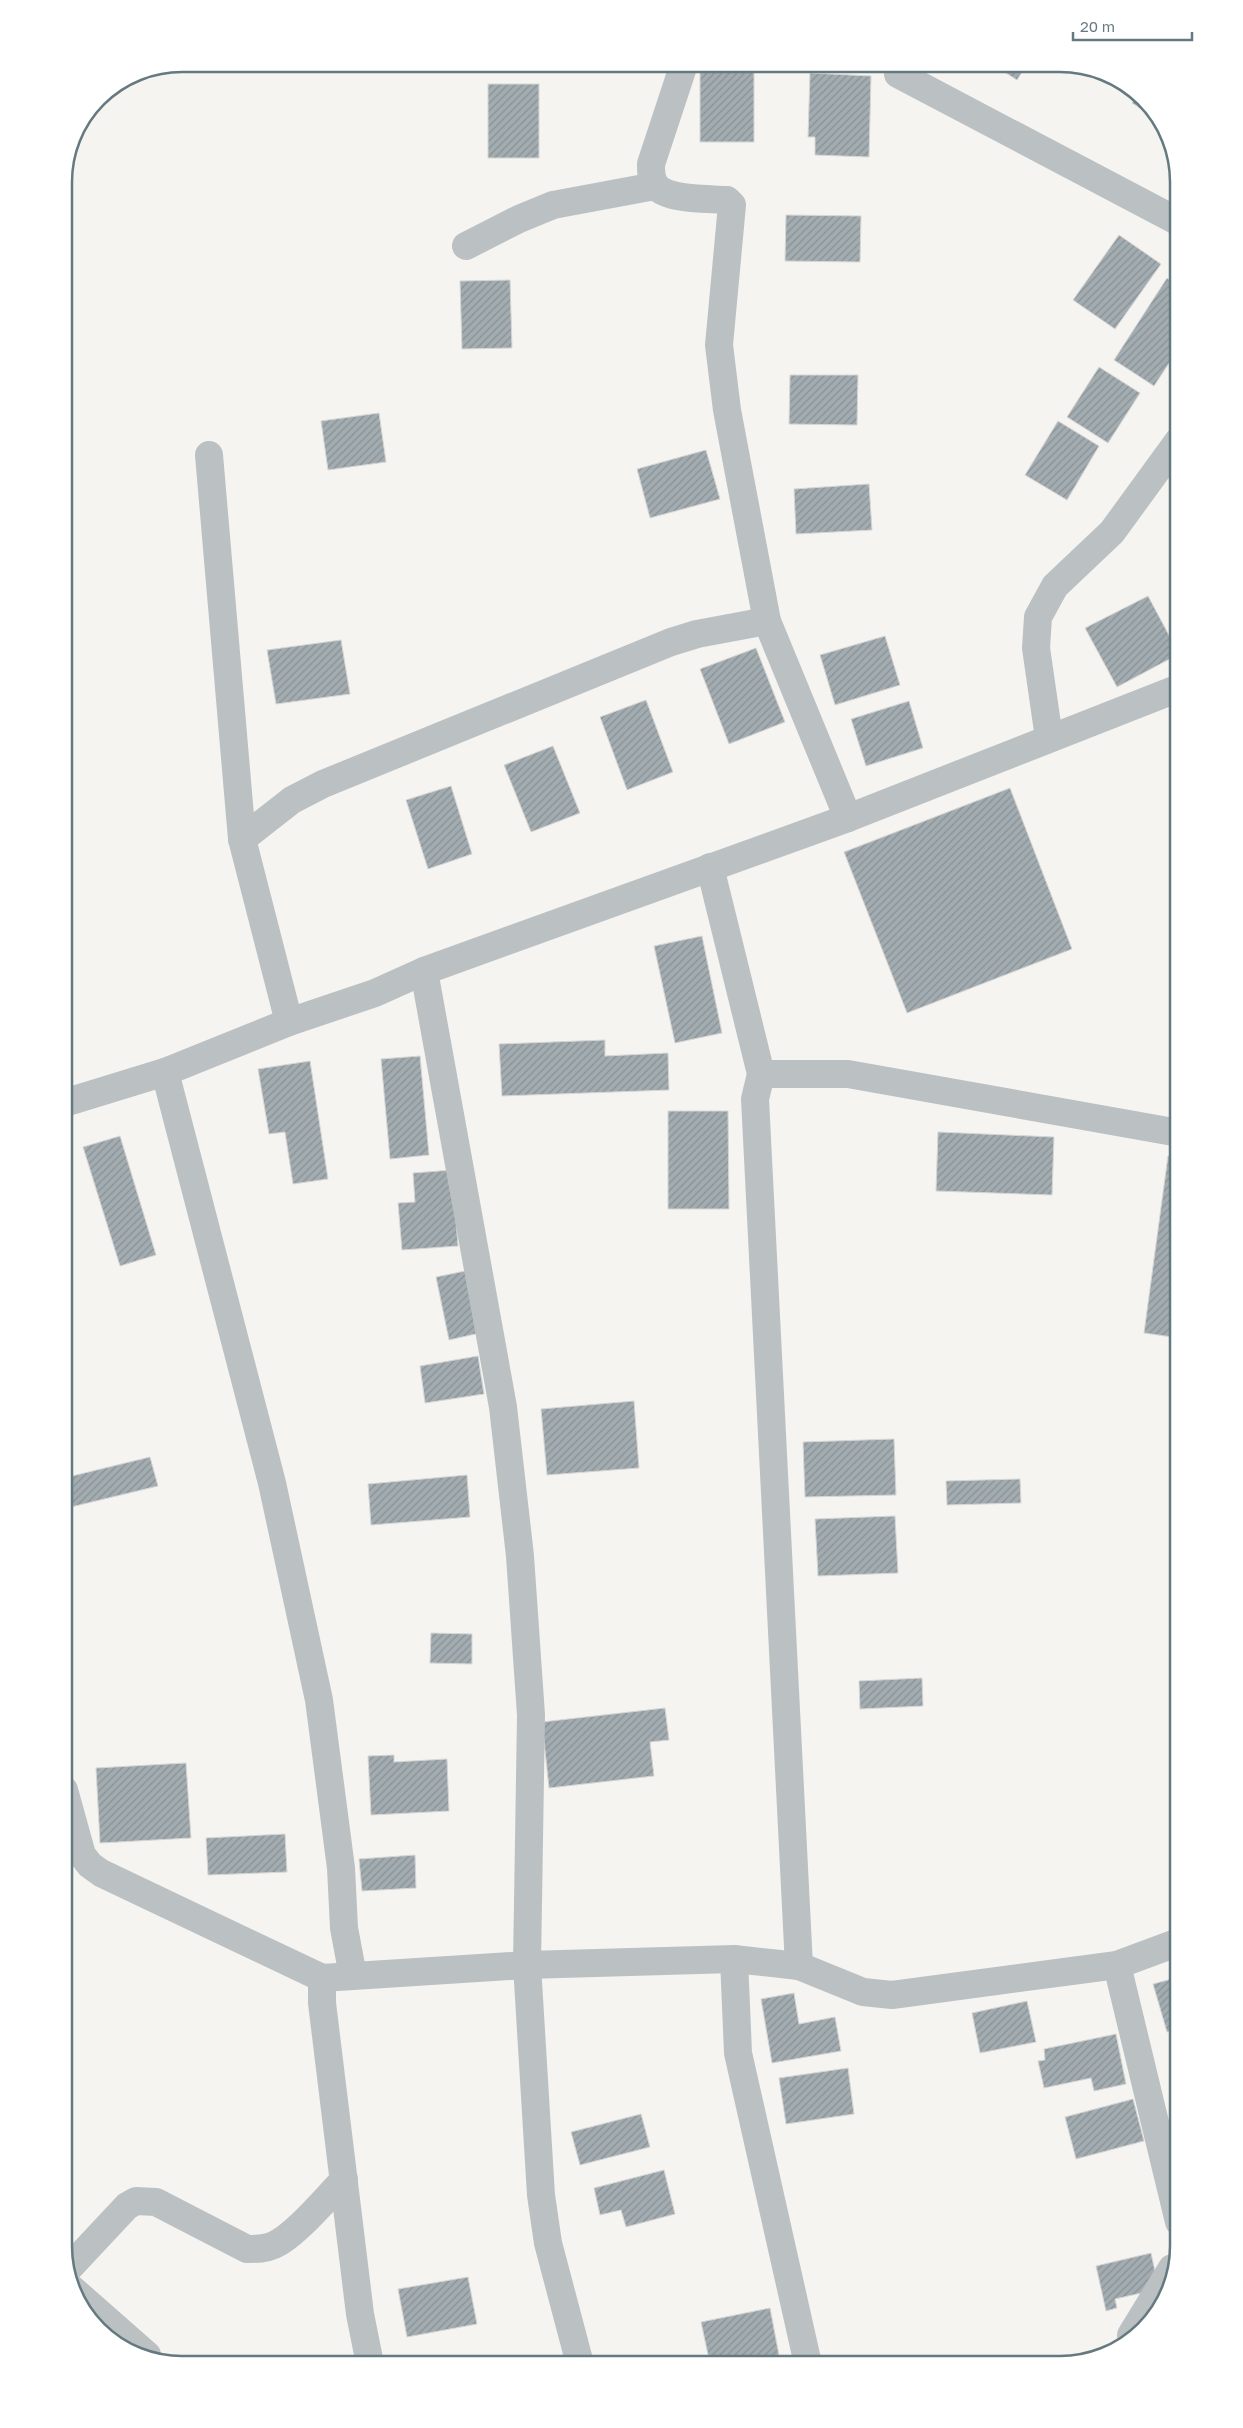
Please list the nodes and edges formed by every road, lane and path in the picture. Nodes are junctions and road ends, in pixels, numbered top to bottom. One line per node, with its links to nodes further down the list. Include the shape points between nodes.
1 (681, 73): 3 (street, via 651,164)
2 (898, 74): 4 (street)
3 (656, 186): 5 (street, via 553,205); 8 (street, via 674,196 727,200 732,205 719,345 727,410)
4 (1170, 217)
5 (466, 246)
6 (1170, 452): 10 (street, via 1112,532 1055,586 1038,617 1036,648)
7 (209, 455): 12 (street)
8 (767, 620): 11 (street); 12 (street, via 671,642 323,784 292,800)
9 (1170, 691): 10 (street)
10 (1049, 738): 11 (street)
11 (848, 818): 13 (street)
12 (242, 839): 15 (street)
13 (710, 867): 14 (street); 17 (street)
14 (424, 970): 15 (street, via 375,993); 23 (street, via 503,1407 520,1556 531,1715)
15 (289, 1022): 16 (street)
16 (165, 1072): 18 (street); 26 (street, via 272,1483 319,1700 341,1868 344,1928)
17 (762, 1074): 19 (street, via 848,1074); 25 (street, via 755,1099)
18 (73, 1100)
19 (1170, 1131)
20 (73, 1822): 27 (street, via 82,1855 101,1873)
21 (1170, 1945): 24 (street)
22 (734, 1959): 23 (street); 25 (street); 37 (street, via 738,2053)
23 (527, 1965): 26 (street); 36 (street, via 541,2195 548,2243)
24 (1117, 1965): 25 (street, via 892,1995 863,1992); 29 (street)
25 (799, 1966)
26 (353, 1976): 27 (street)
27 (322, 1978): 28 (street, via 322,2003)
28 (344, 2180): 30 (street, via 287,2236 262,2249 248,2249 156,2202 136,2201 127,2206); 35 (street, via 360,2314)
29 (1170, 2185)
30 (74, 2263)
31 (1166, 2279): 33 (street)
32 (89, 2304): 34 (street)
33 (1139, 2322)
34 (135, 2344)
35 (368, 2355)
36 (578, 2355)
37 (806, 2356)

